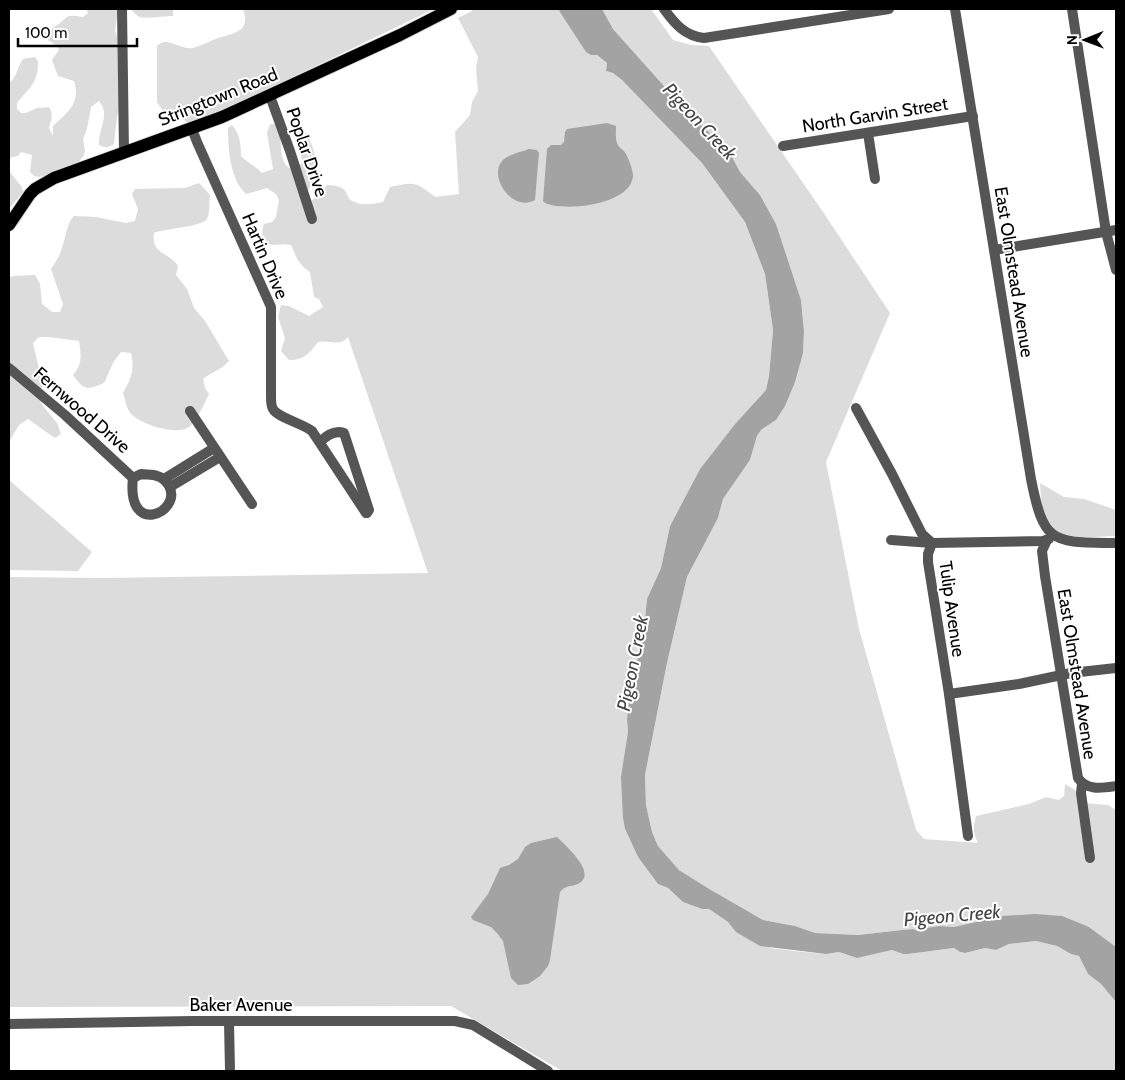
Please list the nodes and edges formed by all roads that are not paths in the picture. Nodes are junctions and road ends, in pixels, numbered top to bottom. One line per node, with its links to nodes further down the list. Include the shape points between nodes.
1 (122, 9): 12 (street)
2 (451, 9): 7 (main road, Stringtown Road)
3 (664, 9): 4 (street, via 684,32 704,38)
4 (889, 9)
5 (955, 9): 8 (street, East Olmstead Avenue)
6 (1072, 9): 16 (street)
7 (270, 96): 9 (main road, Stringtown Road); 14 (street, Poplar Drive)
8 (973, 116): 10 (street, North Garvin Street); 17 (street, East Olmstead Avenue)
9 (192, 129): 12 (main road, Stringtown Road); 22 (street, Hartin Drive, via 271,307 272,408 282,417 305,425)
10 (868, 134): 11 (street, North Garvin Street); 13 (street)
11 (783, 146)
12 (124, 152): 15 (main road, Stringtown Road, via 67,172 36,189 20,206)
13 (875, 179)
14 (312, 219)
15 (9, 225)
16 (1111, 231): 17 (street); 18 (street)
17 (994, 250): 28 (street, East Olmstead Avenue, via 1035,496)
18 (1116, 270)
19 (9, 368): 25 (street, Fernwood Drive)
20 (856, 408): 30 (street, Tulip Avenue, via 922,534)
21 (190, 410): 23 (street)
22 (320, 442): 22 (street, Hartin Drive, via 366,513 369,510 344,433 339,431 327,435)
23 (214, 448): 24 (street); 26 (street)
24 (220, 458): 26 (street); 27 (street)
25 (133, 478): 26 (street, Fernwood Drive, via 141,474 157,476); 26 (street, Fernwood Drive, via 135,506 151,515 167,506 171,497)
26 (167, 483)
27 (252, 504)
28 (1051, 538): 30 (street, via 1042,541); 31 (street); 33 (street, East Olmstead Avenue, via 1042,551)
29 (891, 540): 30 (street)
30 (932, 542): 34 (street, Tulip Avenue, via 928,562)
31 (1116, 543)
32 (1116, 668): 33 (street)
33 (1061, 676): 34 (street); 35 (street, East Olmstead Avenue, via 1076,769)
34 (948, 694): 37 (street, Tulip Avenue)
35 (1082, 784): 36 (street, via 1099,788); 38 (street, East Olmstead Avenue)
36 (1116, 786)
37 (968, 836)
38 (1090, 858)
39 (229, 1022): 40 (street, Baker Avenue); 41 (street); 42 (street, Baker Avenue, via 455,1021 473,1025)
40 (9, 1024)
41 (230, 1071)
42 (548, 1071)

